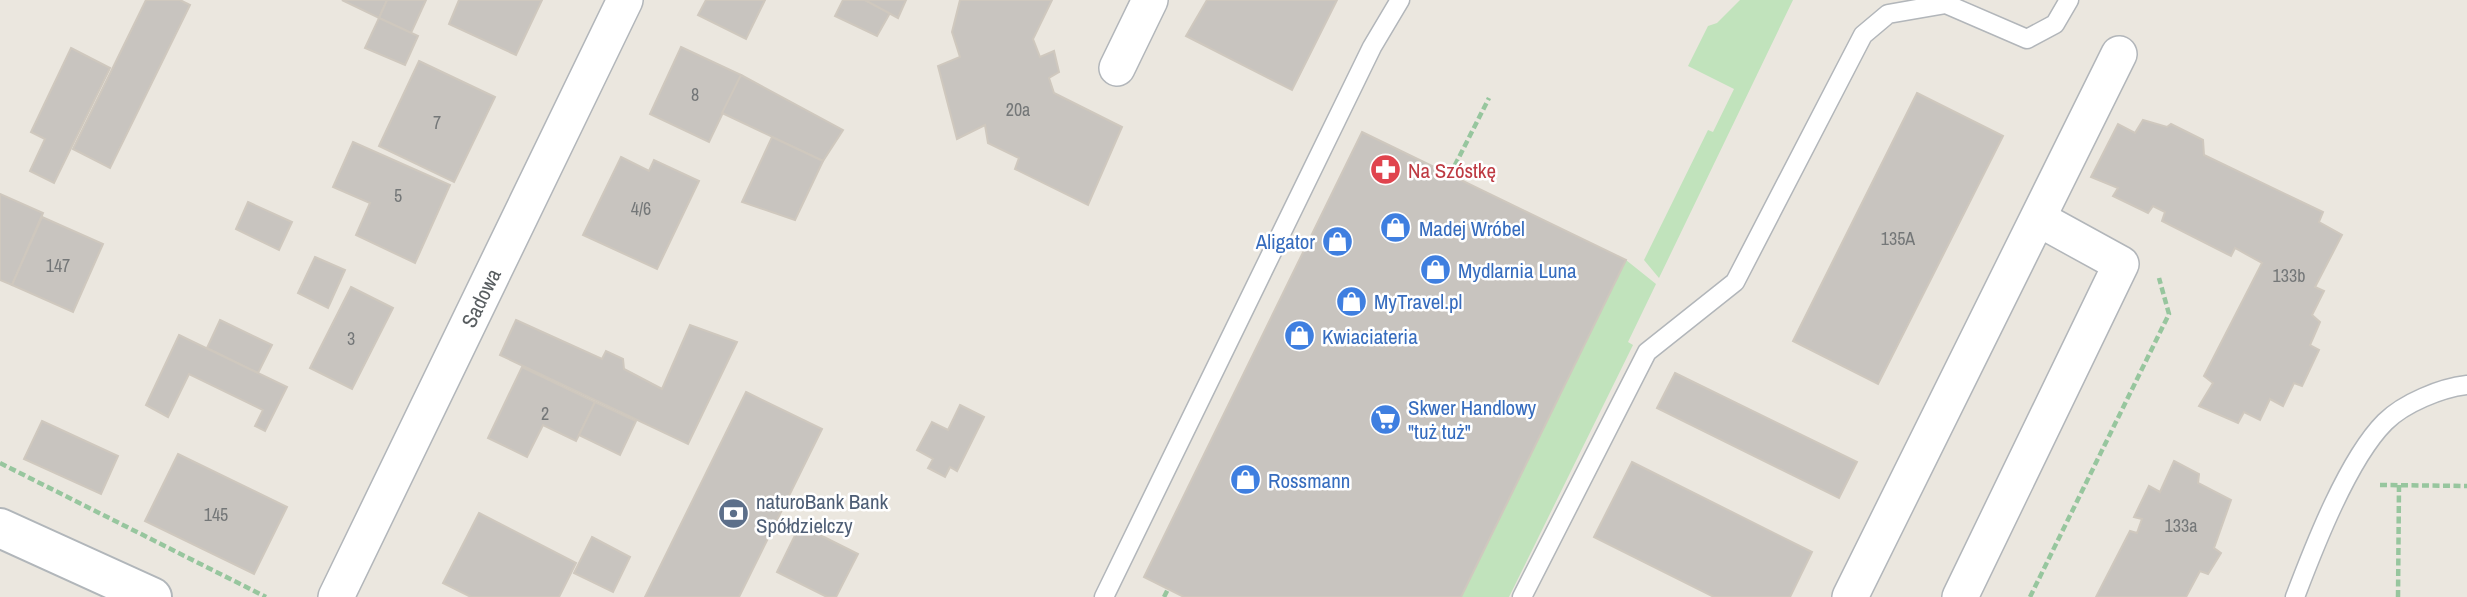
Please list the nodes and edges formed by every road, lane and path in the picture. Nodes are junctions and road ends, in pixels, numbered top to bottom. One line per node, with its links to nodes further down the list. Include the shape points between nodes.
1 (625, 0): 19 (street, Sadowa)
2 (1150, 0): 6 (street)
3 (1399, 0): 20 (lane)
4 (2069, 0): 22 (lane, via 2055,24 2027,39 1946,4 1888,14 1863,35 1735,282 1647,352)
5 (2119, 54): 9 (street)
6 (1117, 68)
7 (1489, 98): 8 (path)
8 (1450, 175)
9 (2039, 219): 23 (street); 24 (street, via 2121,264)
10 (2467, 384): 13 (lane, via 2410,404 2387,419 2368,441)
11 (0, 463): 18 (path)
12 (2399, 485): 13 (path); 14 (path); 26 (path)
13 (2344, 486): 25 (lane)
14 (2467, 486)
15 (0, 528): 17 (main road)
16 (1168, 589): 21 (path)
17 (140, 594)
18 (262, 596)
19 (336, 597)
20 (1104, 597)
21 (1164, 597)
22 (1522, 597)
23 (1850, 597)
24 (1960, 597)
25 (2295, 597)
26 (2398, 597)

